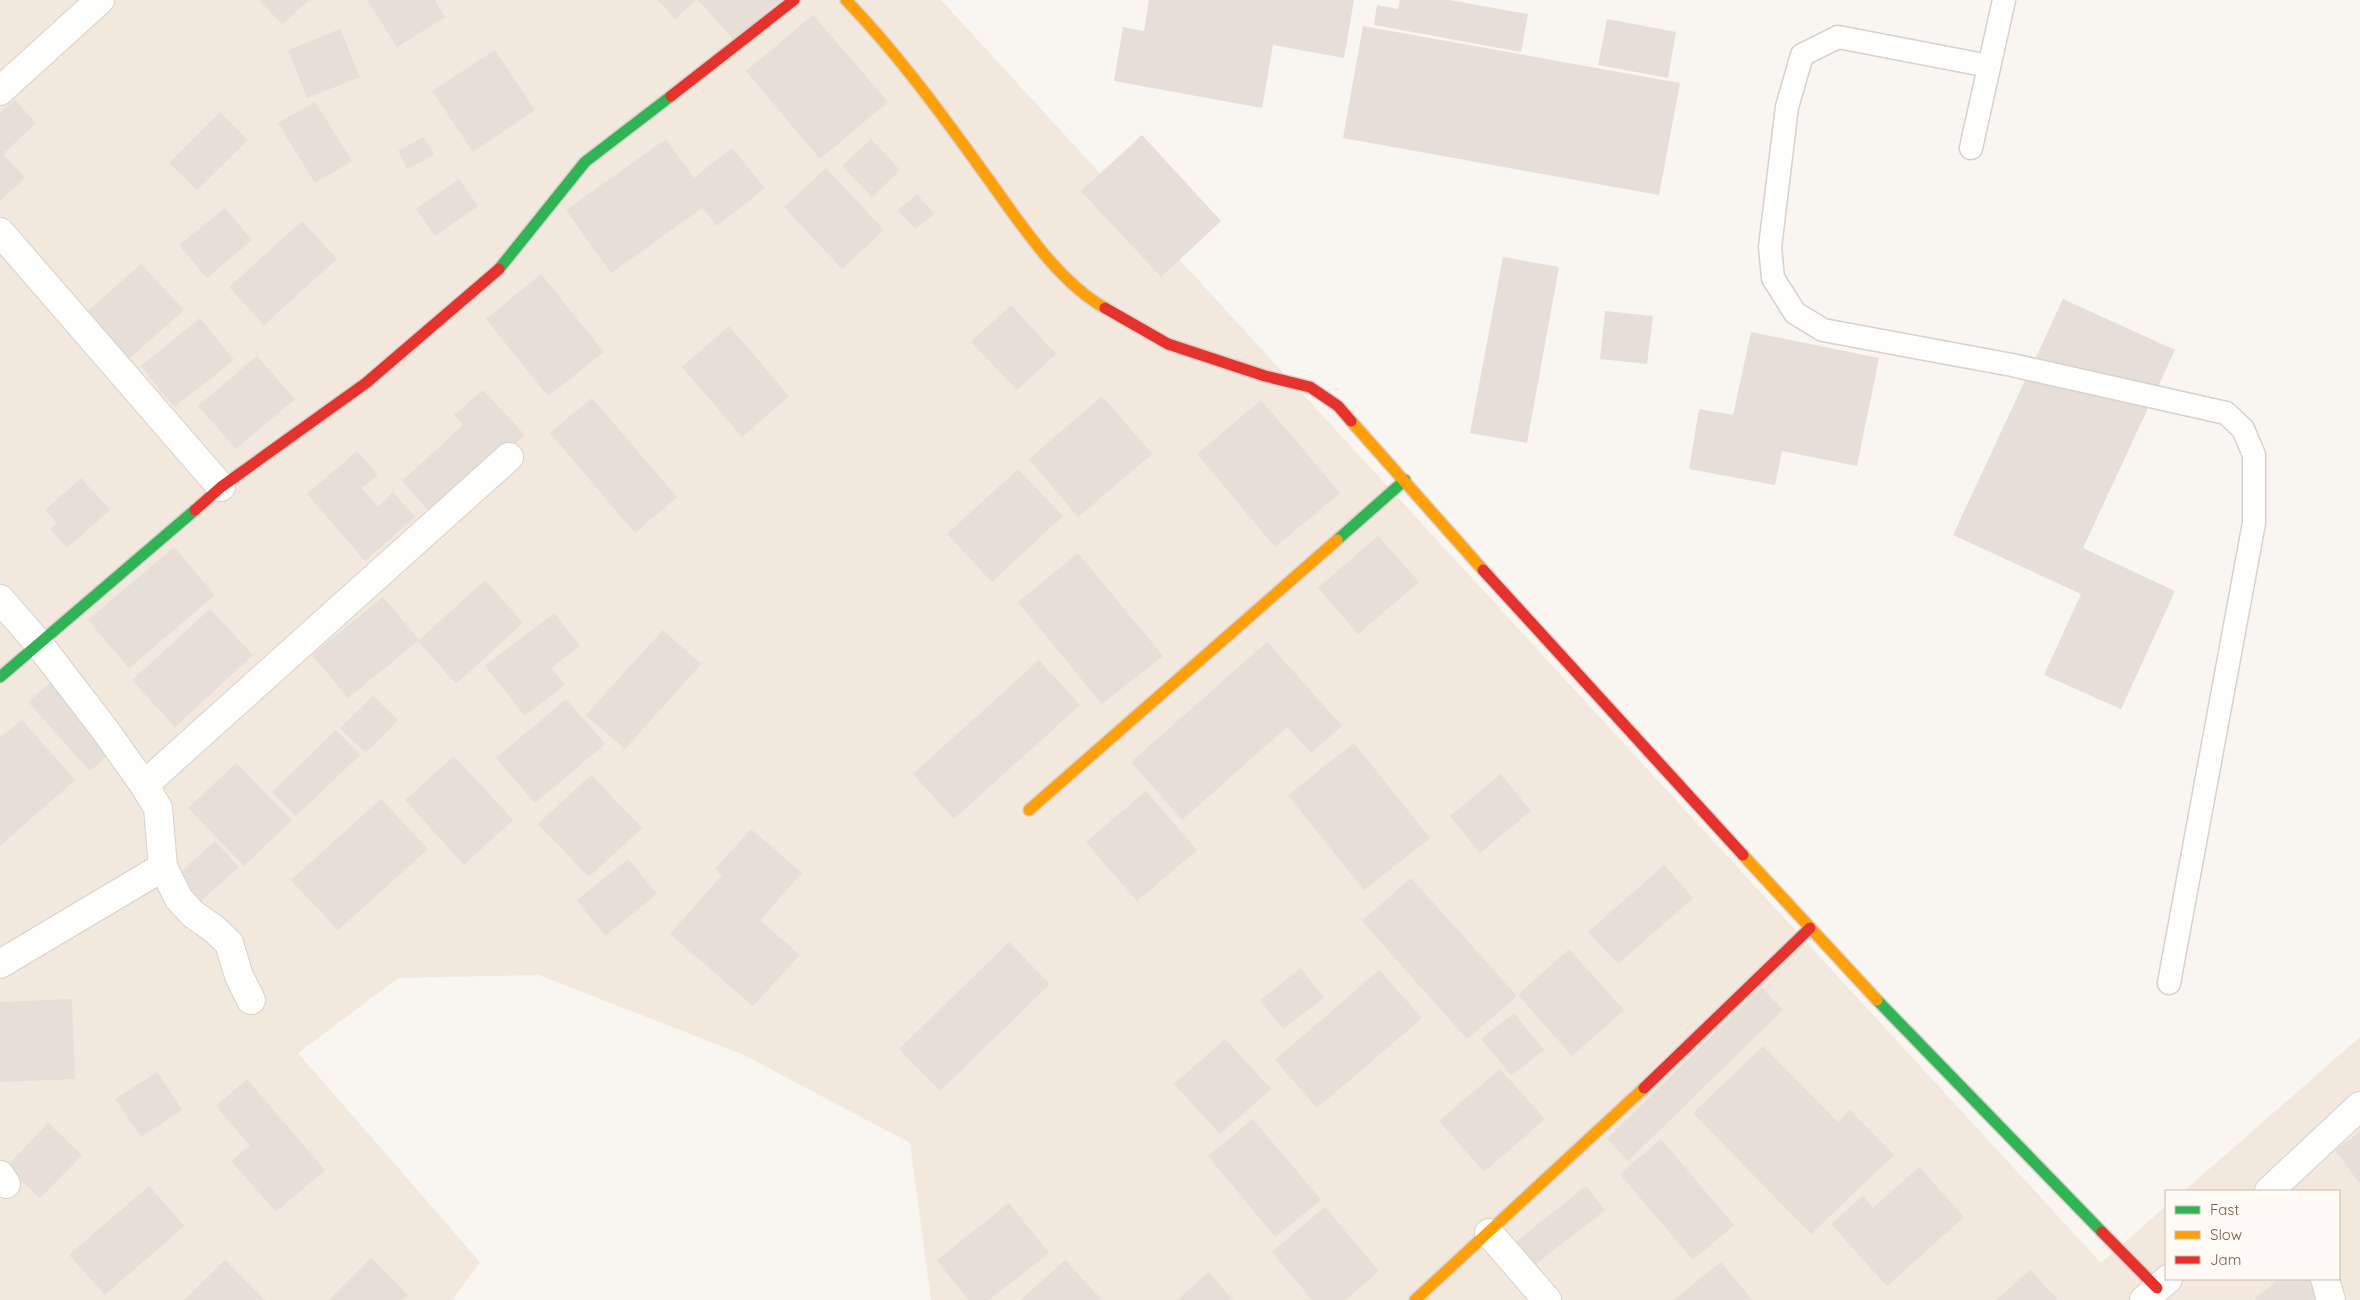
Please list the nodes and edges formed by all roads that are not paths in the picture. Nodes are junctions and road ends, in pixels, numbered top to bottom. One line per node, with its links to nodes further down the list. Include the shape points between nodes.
1 (100, 0): 6 (street)
2 (794, 0): 11 (street, via 585,162 497,272 374,377)
3 (846, 0): 10 (street, via 874,29 936,107 1041,251 1090,300 1168,344 1265,376 1310,387 1338,406)
4 (2004, 0): 5 (lane)
5 (1989, 66): 7 (lane); 20 (lane, via 1838,37 1802,55 1787,107 1770,247 1773,278 1796,313 1823,330 2012,365 2226,413 2243,429 2254,455 2254,523)
6 (0, 92)
7 (1971, 148)
8 (0, 232): 11 (street)
9 (509, 457): 15 (street)
10 (1405, 480): 16 (street); 18 (street, via 1527,620)
11 (221, 487): 13 (street)
12 (0, 599): 13 (street)
13 (39, 644): 14 (street); 15 (street)
14 (0, 677)
15 (144, 785): 17 (street, via 158,808)
16 (1029, 810)
17 (163, 867): 19 (street); 21 (street, via 179,899 229,943)
18 (1810, 928): 25 (street); 27 (street)
19 (0, 964)
20 (2169, 983)
21 (251, 1000)
22 (2360, 1106): 23 (street)
23 (2297, 1181): 24 (street)
24 (2272, 1190)
25 (1490, 1233): 28 (street); 29 (street)
26 (2325, 1280): 30 (street)
27 (2156, 1289)
28 (1414, 1300)
29 (1547, 1300)
30 (2331, 1300)

